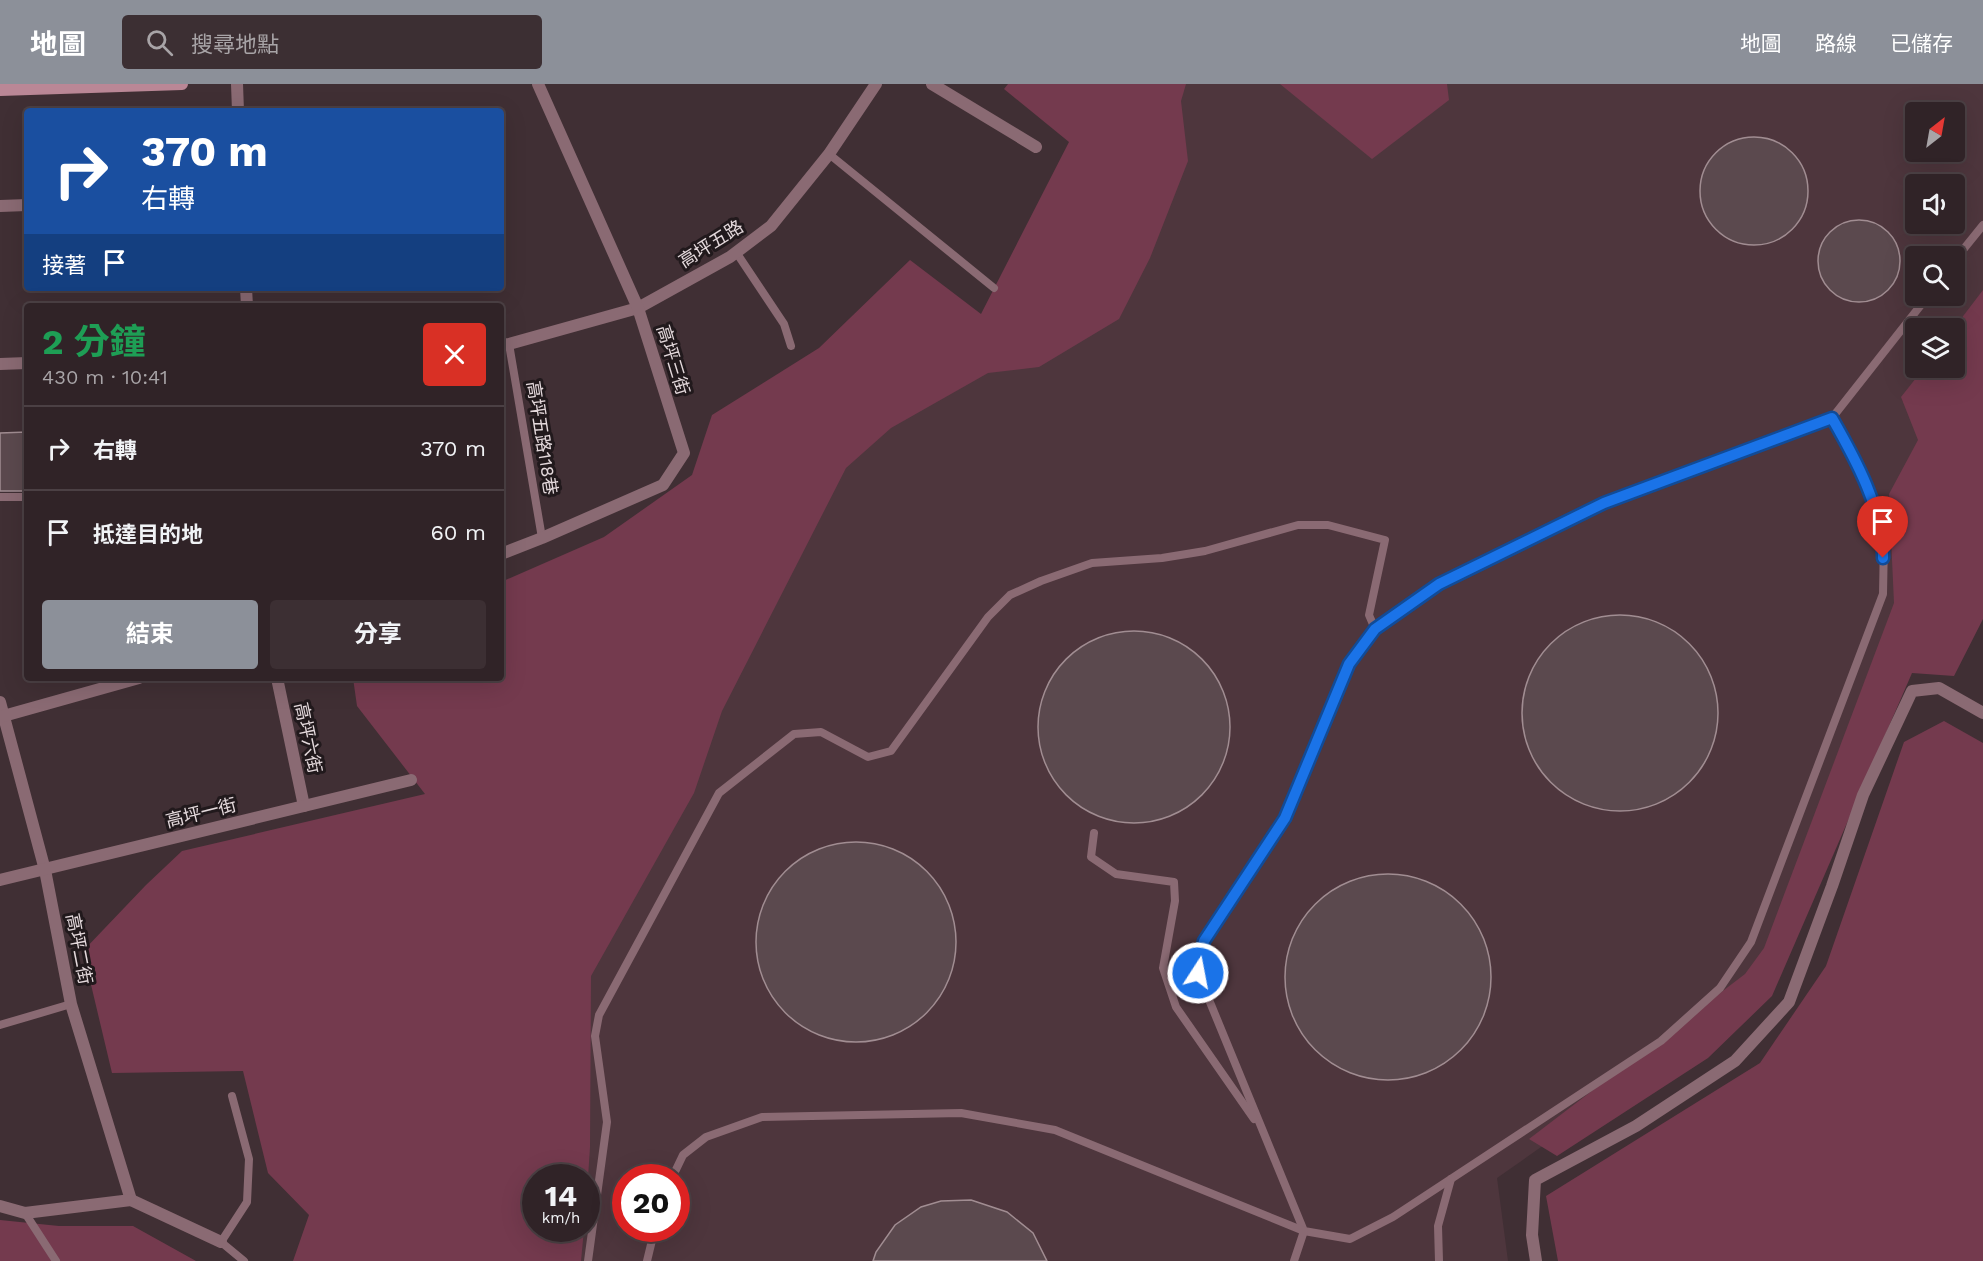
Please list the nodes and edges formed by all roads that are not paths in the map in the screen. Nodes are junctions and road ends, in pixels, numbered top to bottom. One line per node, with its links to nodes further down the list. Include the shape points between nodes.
1 (182, 84): 6 (street)
2 (237, 84): 7 (street)
3 (538, 84): 17 (street, 高坪三街)
4 (876, 84): 9 (street, 高坪五路)
5 (932, 84): 8 (street)
6 (0, 90)
7 (238, 108)
8 (1036, 147)
9 (829, 154): 14 (street, 高坪五路, via 771,226); 15 (lane)
10 (24, 205): 11 (street)
11 (0, 206)
12 (1983, 225): 13 (lane)
13 (1965, 247)
14 (736, 252): 17 (street, 高坪五路); 19 (lane, via 784,324)
15 (993, 288)
16 (1920, 306): 22 (lane)
17 (638, 308): 18 (street, 高坪五路); 25 (street, 高坪三街, via 684,453 663,485)
18 (505, 344): 25 (lane, 高坪五路118巷)
19 (791, 346)
20 (24, 363): 21 (street)
21 (0, 364)
22 (1832, 418): 27 (lane, via 1604,503 1439,584); 43 (lane, via 1852,454 1884,540 1883,594 1751,942 1720,988 1661,1041)
23 (24, 496): 24 (lane)
24 (0, 497)
25 (542, 538): 26 (street, 高坪三街)
26 (504, 553)
27 (1375, 629): 41 (lane, via 1349,664 1285,818 1204,941 1198,973); 52 (lane, via 1369,615 1385,540 1328,525 1298,525 1205,551 1162,558 1092,563 1010,595 988,617 891,751 868,757 821,732 794,734 719,792 599,1015 595,1036 607,1122)
28 (128, 681): 32 (street)
29 (278, 681): 34 (street, 高坪六街)
30 (0, 702): 32 (street, 高坪二街)
31 (1983, 713): 56 (street, via 1939,688 1912,691 1863,795 1789,1002 1735,1061 1636,1126 1535,1180 1532,1235)
32 (2, 716): 36 (street, 高坪二街)
33 (411, 780): 34 (street, 高坪一街)
34 (304, 806): 36 (street, 高坪一街)
35 (1094, 833): 41 (lane, via 1090,857 1116,874 1174,882 1163,968 1176,1007)
36 (45, 870): 37 (street, 高坪一街); 38 (street, 高坪二街)
37 (0, 880)
38 (71, 1004): 39 (lane); 44 (street, 高坪二街)
39 (0, 1025)
40 (232, 1096): 48 (lane, via 249,1159 247,1202)
41 (1264, 1134): 47 (lane)
42 (679, 1164): 47 (lane, via 683,1155 706,1137 762,1117 961,1113 1055,1130)
43 (1451, 1179): 47 (lane, via 1393,1217 1350,1239); 55 (lane, via 1438,1226)
44 (131, 1200): 46 (street); 48 (street)
45 (0, 1206): 46 (street)
46 (25, 1213): 50 (lane)
47 (1304, 1231): 54 (lane)
48 (222, 1242): 51 (lane)
49 (652, 1242): 53 (lane)
50 (56, 1261)
51 (244, 1261)
52 (588, 1261)
53 (647, 1261)
54 (1294, 1261)
55 (1439, 1261)
56 (1536, 1261)

